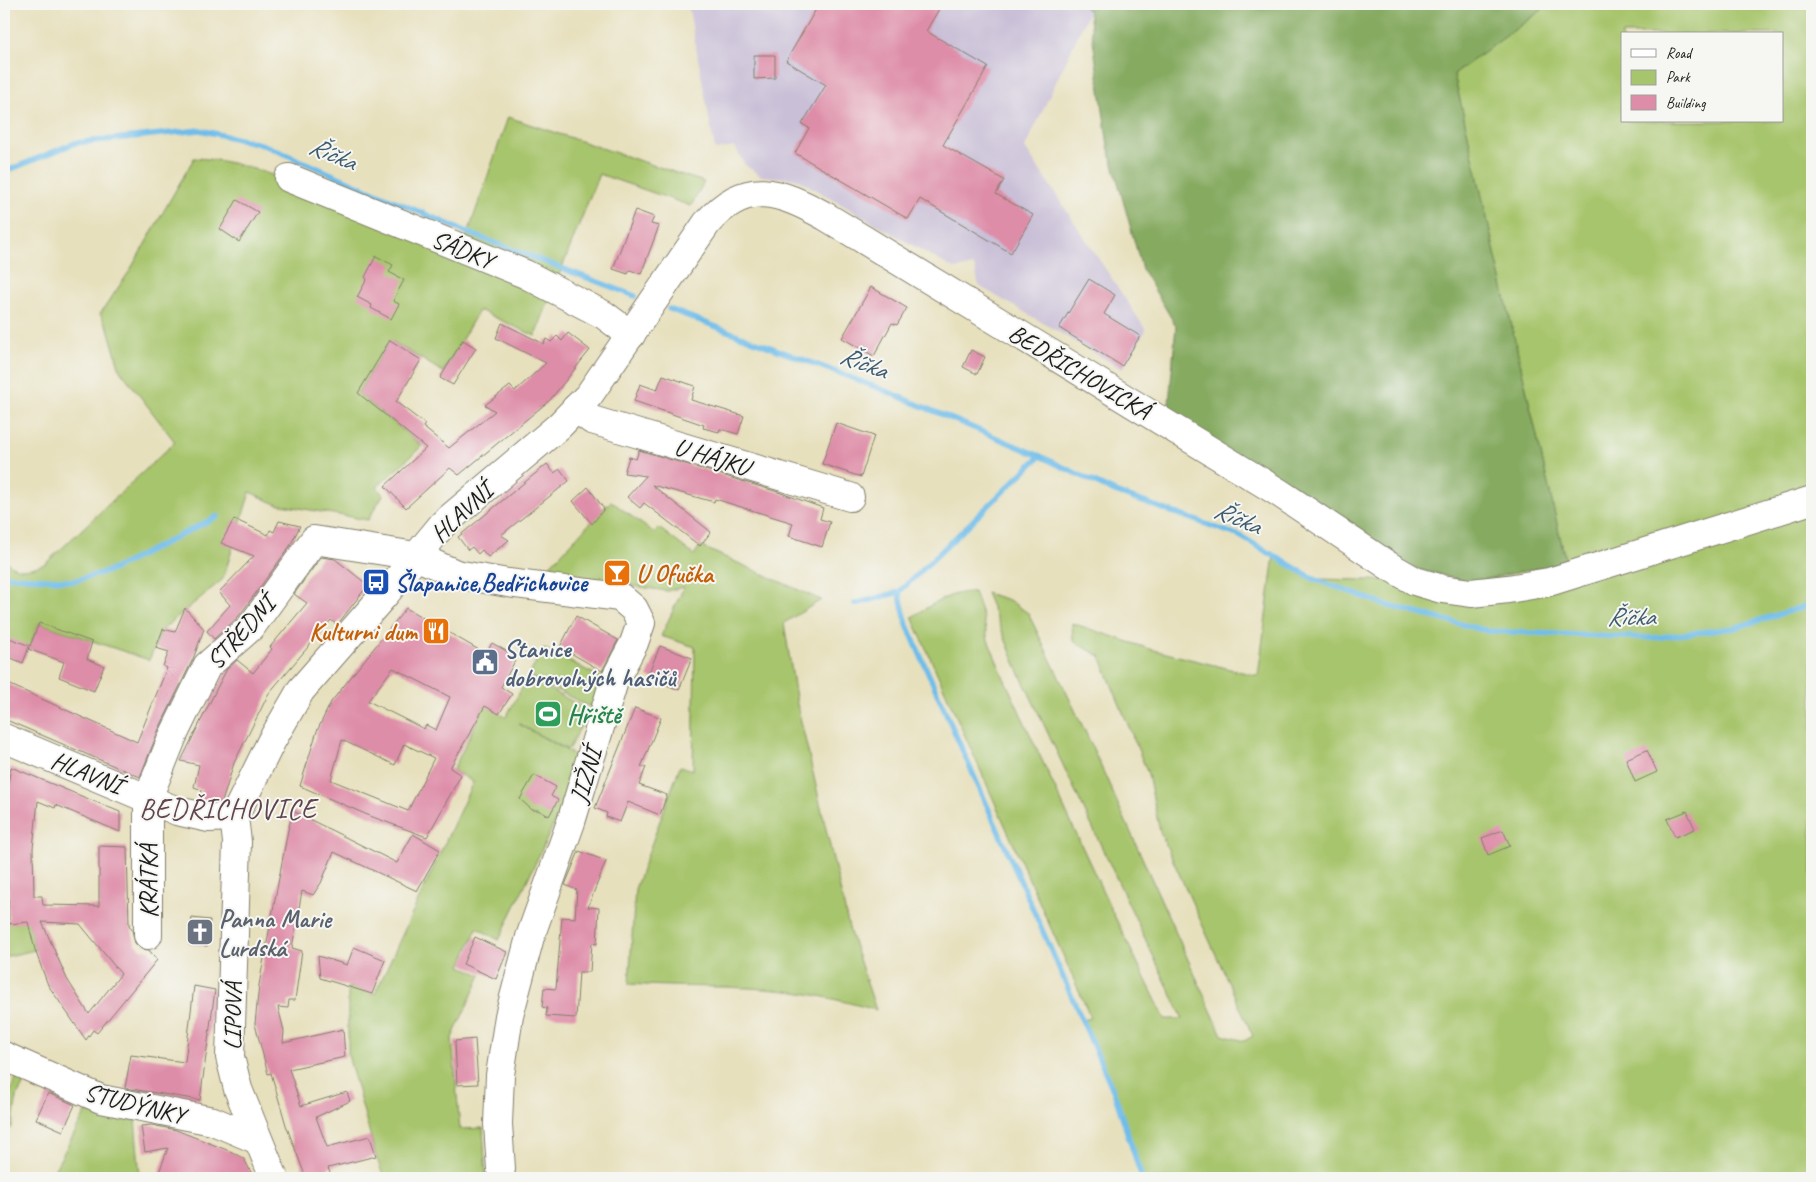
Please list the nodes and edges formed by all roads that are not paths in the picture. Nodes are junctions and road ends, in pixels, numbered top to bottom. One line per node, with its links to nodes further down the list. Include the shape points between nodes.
1 (288, 178): 3 (street, SÁDKY, via 525,274 604,315)
2 (735, 199): 3 (street, HLAVNÍ, via 707,223); 6 (street, BEDŘICHOVICKÁ, via 760,192 776,194 825,216 1278,492 1389,566 1415,581 1442,589 1472,593 1548,582)
3 (631, 335): 4 (street, HLAVNÍ, via 598,384)
4 (576, 408): 5 (street, U HÁJKU, via 592,420); 7 (street, HLAVNÍ, via 443,524)
5 (850, 497)
6 (1812, 500)
7 (416, 556): 9 (street, STŘEDNÍ, via 314,540 252,627 207,666); 10 (street, HLAVNÍ, via 301,690); 16 (street, JIŽNÍ, via 456,574 620,597 634,609 641,623 634,644 614,681 572,822 530,938 507,1024 500,1075 498,1124)
8 (4, 738): 9 (street, HLAVNÍ)
9 (148, 798): 10 (street, HLAVNÍ, via 177,811 209,818); 11 (street, KRÁTKÁ)
10 (234, 817): 13 (street, LIPOVÁ, via 237,842 230,1057)
11 (148, 935)
12 (4, 1056): 14 (street, STUDÝNKY, via 101,1099)
13 (238, 1090): 14 (street, STUDÝNKY); 15 (street, LIPOVÁ)
14 (213, 1121): 15 (street, STUDÝNKY)
15 (258, 1140): 17 (street, LIPOVÁ)
16 (501, 1169)
17 (274, 1178)

